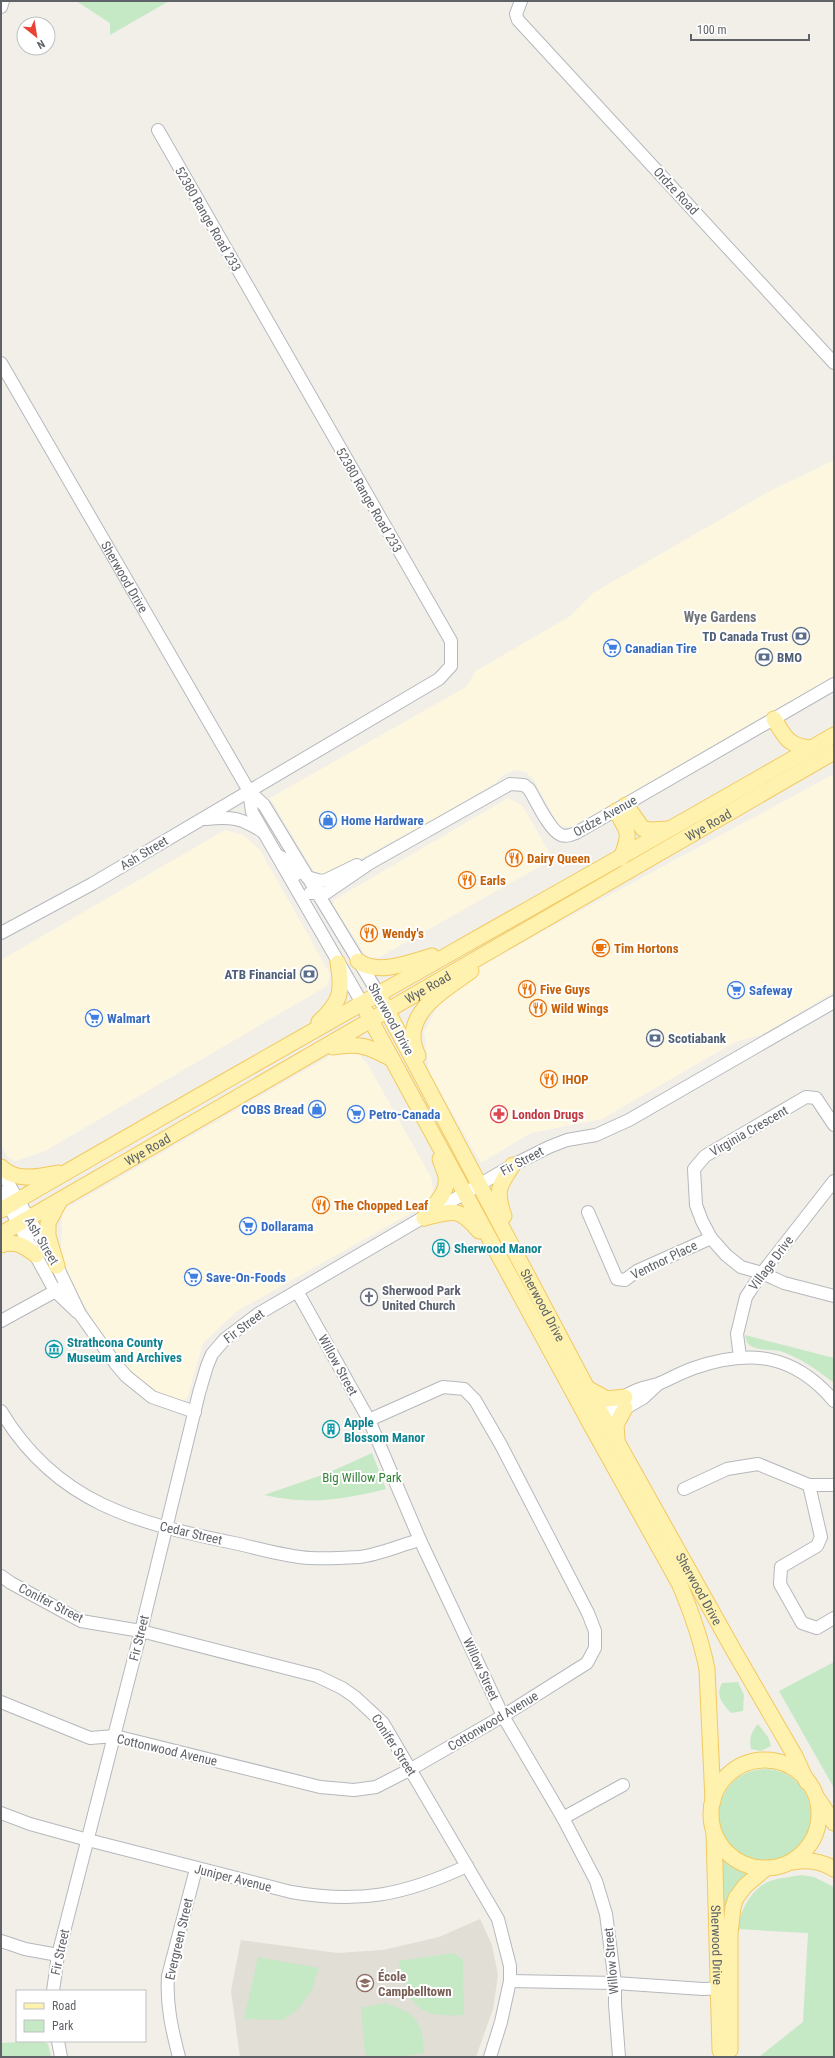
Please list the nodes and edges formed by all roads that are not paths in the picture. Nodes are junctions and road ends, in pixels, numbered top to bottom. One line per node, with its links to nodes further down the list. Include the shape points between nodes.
1 (3, 1): 3 (street)
2 (521, 1): 6 (street, Ordze Road, via 516,14 518,20)
3 (1, 7)
4 (158, 130): 12 (street, 52380 Range Road 233, via 451,641 451,666 439,679)
5 (1, 363): 12 (street, Sherwood Drive)
6 (834, 363)
7 (834, 684): 8 (street, Ordze Avenue)
8 (774, 719): 10 (main road, via 789,742 799,747); 13 (street, Ordze Avenue)
9 (834, 735): 10 (main road, Wye Road)
10 (811, 748): 15 (main road, Wye Road)
11 (834, 752): 23 (main road, Wye Road)
12 (249, 791): 14 (street, Ash Street); 16 (street, Sherwood Drive, via 252,812); 20 (street, Sherwood Drive, via 264,805)
13 (621, 808): 15 (main road, via 643,829); 18 (main road, via 628,834); 19 (street, Ordze Avenue, via 576,833 563,836 550,825 529,789 524,785 510,784)
14 (200, 820): 16 (street, via 231,817 246,822); 22 (street, Ash Street)
15 (672, 829): 18 (main road, Wye Road)
16 (264, 833): 17 (street, Sherwood Drive)
17 (277, 855): 21 (street, via 288,861 310,893); 28 (street, Sherwood Drive)
18 (621, 858): 26 (main road, Wye Road)
19 (370, 863): 20 (street, via 356,865 321,881); 21 (street, via 326,893)
20 (307, 877): 21 (street, Sherwood Drive)
21 (317, 894): 27 (street, Sherwood Drive)
22 (38, 914): 24 (street, Ash Street); 25 (street, Ash Street)
23 (531, 927): 32 (main road, Wye Road); 37 (main road, via 434,998 417,1020 413,1043 435,1092)
24 (1, 932)
25 (1, 941)
26 (452, 951): 27 (main road, via 391,966 369,967); 29 (main road, Wye Road)
27 (358, 961): 29 (street, Sherwood Drive)
28 (338, 962): 31 (street, Sherwood Drive); 34 (main road, via 340,994 326,1016)
29 (378, 993): 31 (main road, Wye Road); 32 (main road, Sherwood Drive)
30 (834, 1002): 41 (street, Fir Street, via 619,1125 596,1135 549,1146)
31 (362, 1003): 33 (main road, Sherwood Drive); 34 (main road, Wye Road)
32 (387, 1010): 33 (main road, Wye Road); 37 (main road, Sherwood Drive)
33 (371, 1021): 35 (main road, Wye Road); 36 (main road, Sherwood Drive)
34 (305, 1036): 40 (main road, Wye Road)
35 (322, 1049): 36 (main road, via 358,1044); 49 (main road, Wye Road)
36 (392, 1059): 39 (main road, Sherwood Drive)
37 (442, 1116): 46 (main road, Sherwood Drive)
38 (834, 1125): 54 (street, Virginia Crescent, via 816,1098 806,1097 705,1156 694,1169 694,1189 696,1205)
39 (432, 1134): 48 (main road, Sherwood Drive); 52 (main road, via 446,1182 442,1195)
40 (125, 1139): 43 (main road, Wye Road); 50 (main road, via 120,1149)
41 (513, 1165): 46 (street, Fir Street); 58 (main road, via 501,1182 498,1193)
42 (1, 1167): 43 (main road, via 7,1173 23,1177 39,1177)
43 (71, 1170): 50 (main road, Wye Road)
44 (1, 1171): 50 (street, Ash Street)
45 (834, 1181): 60 (street, Village Drive)
46 (480, 1185): 48 (street, Fir Street); 58 (main road, Sherwood Drive)
47 (1, 1192): 50 (street, Ash Street)
48 (466, 1194): 52 (street, Fir Street); 56 (main road, Sherwood Drive)
49 (61, 1198): 50 (main road, Wye Road); 59 (main road, via 48,1223 48,1236)
50 (17, 1212): 53 (main road, Wye Road); 57 (street, Ash Street); 59 (street, Ash Street)
51 (588, 1212): 54 (street, Ventnor Place, via 617,1279 625,1280 637,1271)
52 (424, 1218): 56 (main road, via 460,1212); 63 (street, Fir Street)
53 (1, 1234)
54 (711, 1238): 60 (street, Virginia Crescent, via 741,1267)
55 (1, 1245): 57 (main road, via 21,1244)
56 (496, 1252): 73 (main road, Sherwood Drive)
57 (36, 1255): 62 (street, Ash Street)
58 (522, 1263): 68 (main road, Sherwood Drive)
59 (57, 1266): 61 (street, Ash Street)
60 (762, 1273): 64 (street, Virginia Crescent, via 784,1283); 67 (street, Village Drive, via 746,1297 740,1316 737,1334)
61 (67, 1285): 62 (street); 65 (street, Ash Street)
62 (55, 1291): 65 (street, Ash Street); 66 (street)
63 (296, 1291): 72 (street, Fir Street, via 243,1323 224,1339 212,1354); 74 (street, Willow Street)
64 (834, 1296)
65 (80, 1314): 72 (street, Ash Street, via 115,1362 139,1388 152,1397)
66 (1, 1321)
67 (740, 1357): 69 (street, via 766,1358 796,1368 808,1375); 70 (street, via 696,1367 658,1384 638,1389)
68 (587, 1388): 70 (main road, via 607,1399); 73 (main road, Sherwood Drive)
69 (834, 1402)
70 (625, 1403): 73 (street); 75 (main road, via 616,1425)
71 (1, 1411): 79 (street, Cedar Street, via 24,1445 74,1490 123,1515)
72 (195, 1412): 79 (street, Fir Street)
73 (596, 1419): 75 (main road, Sherwood Drive); 91 (main road, Sherwood Drive, via 679,1583 704,1652 709,1685)
74 (370, 1420): 80 (street, Willow Street); 85 (street, Cottonwood Avenue, via 443,1387 464,1389 475,1400 501,1444 588,1613 596,1631 594,1648 588,1664)
75 (617, 1442): 88 (main road, Sherwood Drive, via 795,1756)
76 (809, 1484): 77 (street); 78 (street, via 758,1464 727,1469); 82 (street, via 821,1536 817,1546 780,1567 780,1584 802,1623 817,1628)
77 (834, 1485)
78 (684, 1489)
79 (165, 1528): 80 (street, Cedar Street, via 310,1558 361,1556); 83 (street, Fir Street)
80 (420, 1540): 85 (street, Willow Street)
81 (1, 1576): 83 (street, Conifer Street, via 81,1621)
82 (834, 1618)
83 (141, 1631): 86 (street, Fir Street); 87 (street, Conifer Street, via 302,1672 336,1684 355,1696 382,1723)
84 (1, 1702): 86 (street, Cottonwood Avenue, via 90,1738)
85 (503, 1716): 87 (street, Cottonwood Avenue); 93 (street, Willow Street)
86 (115, 1736): 87 (street, Cottonwood Avenue, via 337,1790 376,1787); 96 (street, Fir Street)
87 (411, 1769): 98 (street, Conifer Street)
88 (807, 1782): 90 (main road); 91 (main road, via 785,1763 756,1760 743,1765 726,1777)
89 (623, 1785): 93 (street)
90 (815, 1795): 94 (main road); 97 (main road, via 818,1814 815,1833 810,1844)
91 (713, 1801): 95 (main road)
92 (1, 1813): 96 (street, Juniper Avenue)
93 (564, 1818): 105 (street, Willow Street, via 596,1881 606,1914)
94 (834, 1823)
95 (714, 1833): 100 (main road, via 739,1861); 106 (main road, Sherwood Drive)
96 (88, 1840): 99 (street, Juniper Avenue); 103 (street, Fir Street)
97 (794, 1862): 100 (main road); 101 (main road, via 814,1861)
98 (467, 1866): 99 (street, Juniper Avenue, via 402,1892 350,1898 291,1892); 104 (street, Conifer Street, via 498,1919 510,1966)
99 (196, 1869): 110 (street, Evergreen Street, via 168,1976 169,2012)
100 (765, 1869): 106 (main road, Sherwood Drive, via 745,1886 735,1902)
101 (834, 1869)
102 (1, 1942): 103 (street)
103 (58, 1955): 107 (street, Fir Street)
104 (510, 1981): 105 (street); 111 (street, Conifer Street)
105 (615, 1983): 106 (street); 112 (street, Willow Street)
106 (724, 1988): 113 (main road, Sherwood Drive, via 720,2050); 114 (main road, Sherwood Drive, via 730,2049)
107 (53, 1990)
108 (58, 2042): 109 (street)
109 (62, 2057)
110 (179, 2057)
111 (490, 2057)
112 (619, 2057)
113 (723, 2057)
114 (728, 2057)

